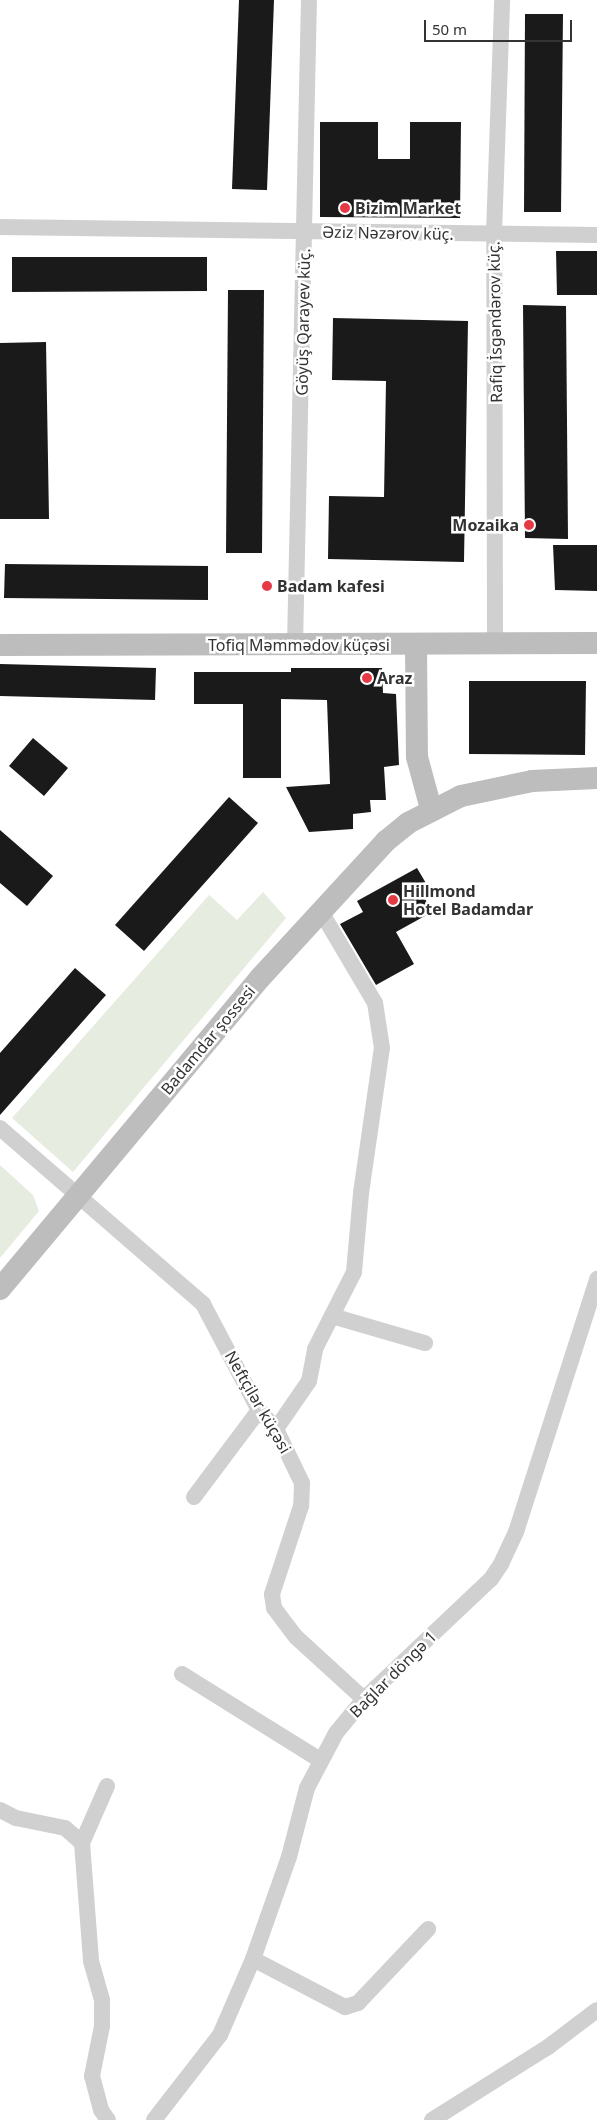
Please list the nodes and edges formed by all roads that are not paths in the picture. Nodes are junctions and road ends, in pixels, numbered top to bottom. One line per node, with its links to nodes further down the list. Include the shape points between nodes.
1 (309, 0): 4 (street, Göyüş Qarayev küç.)
2 (502, 0): 5 (street, Rafiq İsgəndərov küç.)
3 (0, 227): 4 (street, Əziz Nəzərov küç.)
4 (304, 232): 5 (street, Əziz Nəzərov küç.); 10 (street, Göyüş Qarayev küç.)
5 (494, 234): 6 (street, Əziz Nəzərov küç.); 8 (street, Rafiq İsgəndərov küç.)
6 (597, 235)
7 (597, 643): 8 (main road, Tofiq Məmmədov küçəsi)
8 (495, 644): 11 (main road, Tofiq Məmmədov küçəsi)
9 (0, 645): 10 (main road, Tofiq Məmmədov küçəsi)
10 (295, 645): 11 (main road, Tofiq Məmmədov küçəsi)
11 (416, 646): 14 (main road, via 417,757)
12 (597, 778): 14 (main road, Badamdar şossesi, via 532,781 485,789)
13 (597, 790): 14 (main road, Badamdar şossesi, via 531,792)
14 (432, 809): 15 (main road, Badamdar şossesi, via 386,841)
15 (320, 910): 17 (main road, Badamdar şossesi); 20 (street, via 375,1003 382,1048 362,1184 354,1272)
16 (0, 1128): 17 (street, Neftçilər küçəsi)
17 (78, 1194): 19 (main road, Badamdar şossesi); 22 (street, Neftçilər küçəsi, via 203,1304)
18 (597, 1279): 26 (street, Bağlar döngə 1, via 516,1532 501,1564 490,1579)
19 (0, 1289)
20 (332, 1316): 21 (street); 23 (street, via 315,1349 309,1381)
21 (425, 1344)
22 (259, 1410): 23 (street, Neftçilər küçəsi); 24 (street)
23 (276, 1429): 26 (street, Neftçilər küçəsi, via 302,1483 301,1506 272,1594 274,1608 296,1638)
24 (194, 1497)
25 (182, 1674): 27 (street)
26 (364, 1699): 27 (street, Bağlar döngə 1, via 336,1733)
27 (320, 1760): 32 (street, Bağlar döngə 1, via 307,1788 289,1857)
28 (108, 1786): 30 (street)
29 (0, 1810): 30 (street, via 16,1818 65,1828)
30 (82, 1843): 34 (street, via 91,1961 102,2000 102,2026 92,2076 101,2110)
31 (428, 1929): 32 (street, via 358,2003 345,2007)
32 (253, 1959): 35 (street, Bağlar döngə 1, via 220,2035)
33 (597, 2010): 36 (street, via 548,2047)
34 (108, 2120)
35 (154, 2120)
36 (432, 2120)

